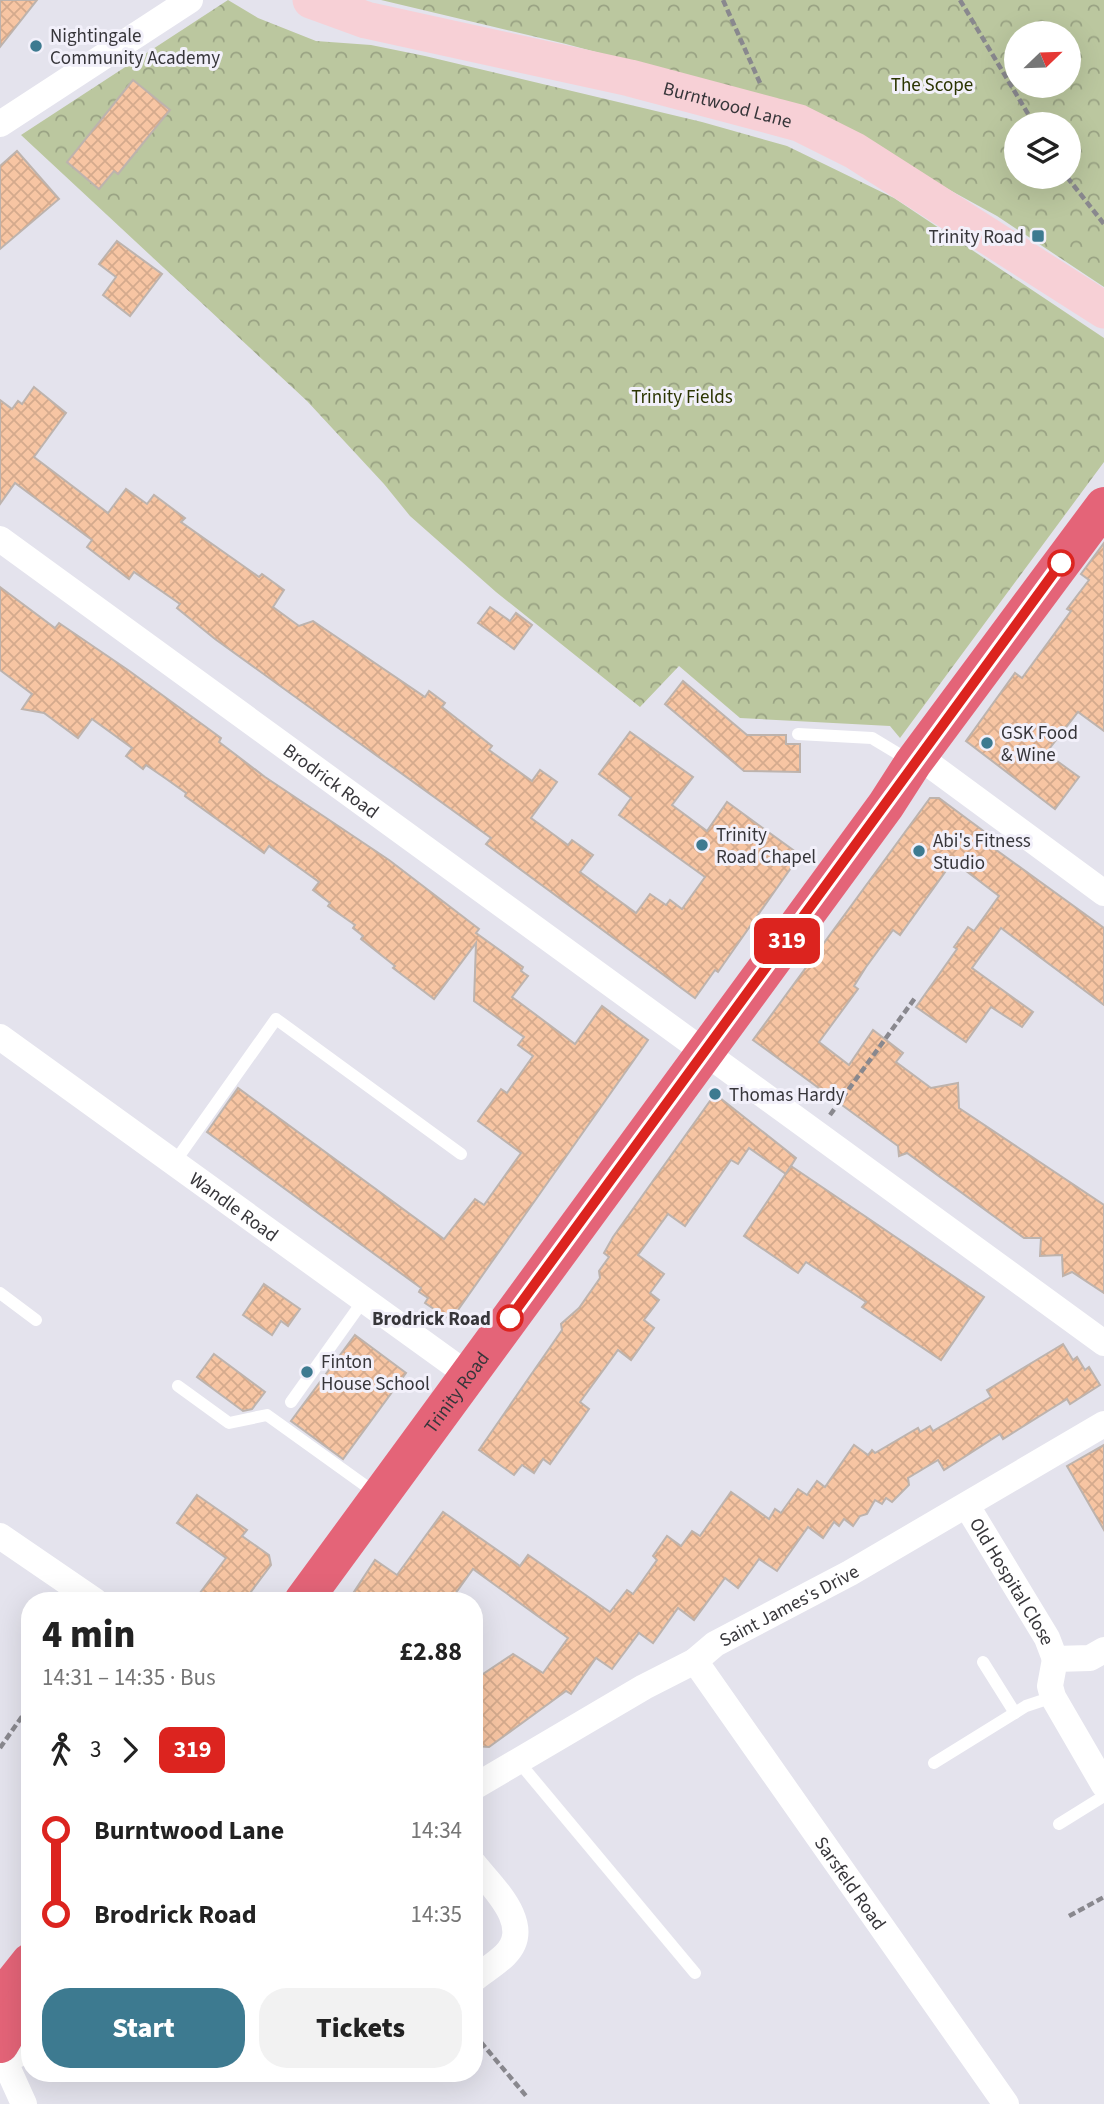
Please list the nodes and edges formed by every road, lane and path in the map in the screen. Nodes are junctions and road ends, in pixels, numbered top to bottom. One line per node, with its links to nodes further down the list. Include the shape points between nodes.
1 (190, 0): 7 (street)
2 (723, 0): 6 (path)
3 (960, 0): 5 (path)
4 (330, 4): 6 (main road, Burntwood Lane)
5 (1027, 112)
6 (774, 116): 10 (main road, Burntwood Lane, via 820,132 855,151)
7 (0, 124)
8 (1076, 189): 9 (path)
9 (1104, 224)
10 (1104, 310)
11 (1104, 506): 14 (highway, Trinity Road)
12 (0, 539): 18 (street, Brodrick Road)
13 (799, 734): 14 (lane, via 872,738)
14 (915, 760): 15 (street); 18 (highway, Trinity Road)
15 (1104, 893)
16 (915, 998): 19 (path)
17 (0, 1037): 21 (street, Wandle Road)
18 (706, 1052): 19 (street, Brodrick Road); 26 (highway, Trinity Road)
19 (816, 1132): 25 (street, Brodrick Road)
20 (461, 1154): 21 (lane, via 276,1019)
21 (174, 1163): 23 (street, Wandle Road)
22 (0, 1293): 24 (lane)
23 (363, 1301): 26 (street, Wandle Road); 28 (lane)
24 (36, 1320)
25 (1104, 1343)
26 (468, 1375): 30 (highway, Trinity Road)
27 (178, 1386): 30 (lane, via 229,1423 267,1415)
28 (291, 1402)
29 (1104, 1424): 31 (street, Saint James's Drive)
30 (380, 1496): 34 (highway, Trinity Road)
31 (967, 1506): 36 (street, Old Hospital Close, via 1047,1638); 37 (street, Saint James's Drive, via 715,1644)
32 (0, 1536): 33 (street)
33 (82, 1592)
34 (310, 1592)
35 (1104, 1650): 36 (street, Old Hospital Close, via 1090,1658)
36 (1055, 1659): 39 (street, Old Hospital Close, via 1050,1686)
37 (695, 1661): 43 (street, Saint James's Drive); 60 (street, Sarsfeld Road)
38 (983, 1662): 40 (lane)
39 (1053, 1697): 40 (lane); 46 (street)
40 (1015, 1713): 44 (lane)
41 (21, 1718): 42 (path)
42 (0, 1748)
43 (517, 1761): 45 (street, Saint James's Drive); 53 (lane)
44 (934, 1763)
45 (483, 1782)
46 (1104, 1785)
47 (1104, 1796): 48 (lane)
48 (1059, 1824)
49 (483, 1875): 52 (street, via 511,1911 515,1931 507,1953)
50 (1104, 1897): 51 (path)
51 (1069, 1916)
52 (483, 1972)
53 (695, 1973)
54 (21, 1991): 56 (highway)
55 (21, 2010): 56 (highway)
56 (6, 2039): 59 (street)
57 (483, 2045): 58 (path)
58 (527, 2097)
59 (24, 2104)
60 (1006, 2104)

